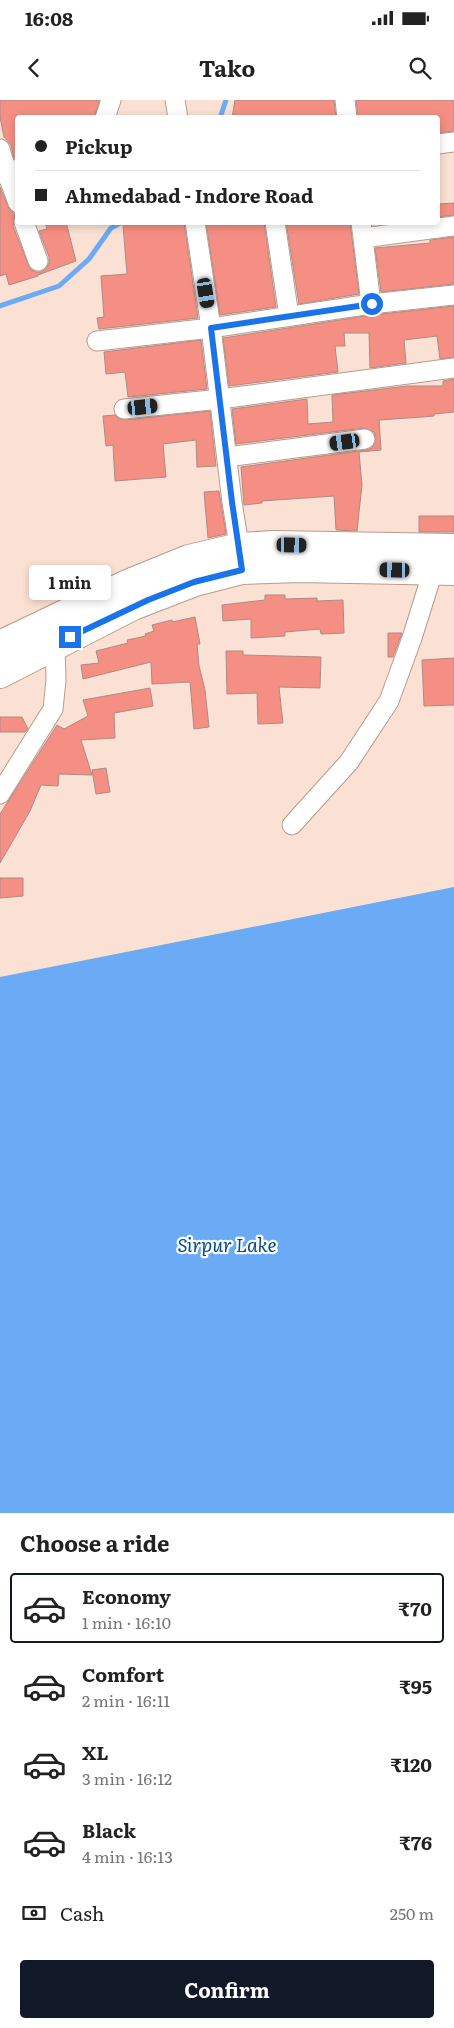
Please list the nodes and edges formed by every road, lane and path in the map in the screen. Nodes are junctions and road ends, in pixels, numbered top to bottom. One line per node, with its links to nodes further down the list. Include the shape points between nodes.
1 (112, 100): 4 (street)
2 (175, 100): 5 (street)
3 (345, 100): 6 (street)
4 (106, 115)
5 (178, 115)
6 (347, 115)
7 (454, 142): 8 (street)
8 (440, 144)
9 (0, 149): 10 (street)
10 (8, 172): 11 (street)
11 (15, 194)
12 (25, 225): 17 (street)
13 (195, 225): 21 (street)
14 (274, 225): 20 (street)
15 (454, 226): 16 (street)
16 (362, 230): 19 (street)
17 (38, 261)
18 (454, 295): 19 (street)
19 (372, 304): 20 (street)
20 (289, 316): 21 (street)
21 (211, 328): 22 (street); 24 (street)
22 (97, 341)
23 (454, 368): 24 (street)
24 (220, 399): 25 (street); 27 (street)
25 (124, 409)
26 (365, 439): 27 (street)
27 (227, 457): 29 (street)
28 (454, 548): 29 (highway, via 274,545)
29 (241, 559): 30 (highway, via 300,568); 31 (highway, via 189,560 125,585); 32 (highway, via 133,606)
30 (443, 571): 35 (street, via 412,638 389,701 349,762)
31 (0, 645)
32 (55, 645): 33 (highway); 34 (street, via 56,680 52,709)
33 (0, 674)
34 (0, 794)
35 (292, 825)

